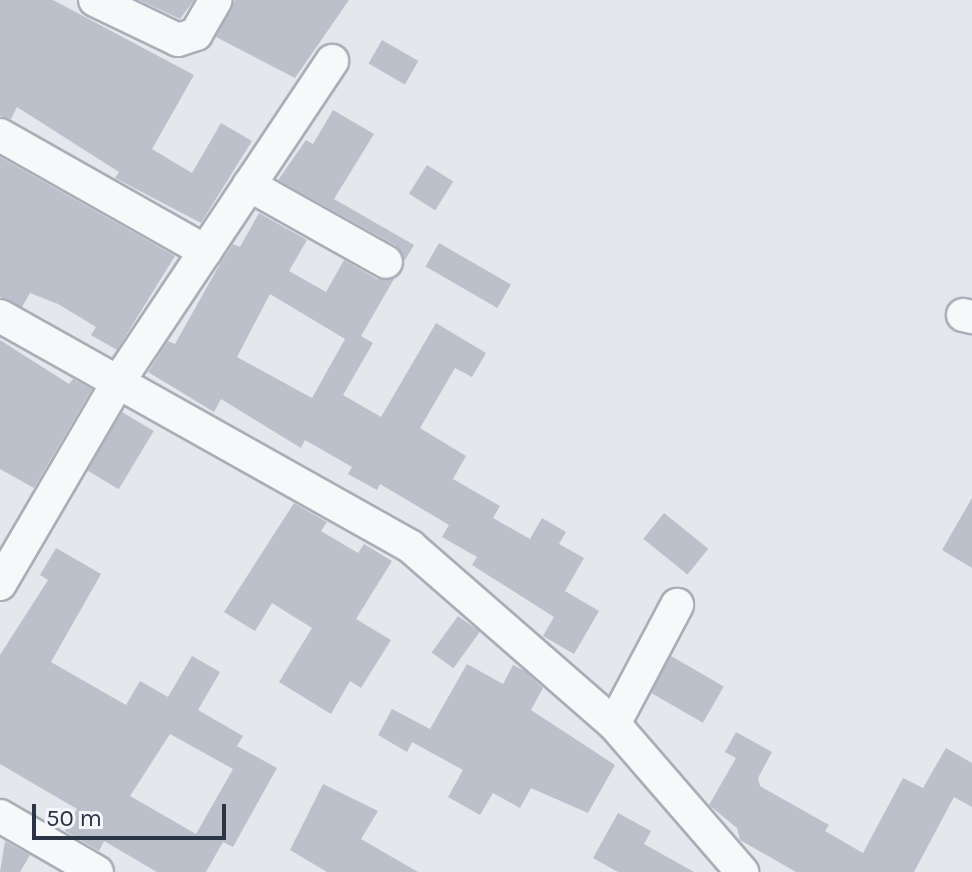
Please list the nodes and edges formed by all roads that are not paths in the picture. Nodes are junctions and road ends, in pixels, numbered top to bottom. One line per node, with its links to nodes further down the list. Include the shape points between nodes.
1 (95, 0): 2 (street, via 178,40 196,34)
2 (216, 0)
3 (332, 61): 5 (street)
4 (0, 135): 6 (street)
5 (249, 185): 6 (street); 7 (street)
6 (205, 251): 9 (street)
7 (386, 262)
8 (0, 316): 9 (street)
9 (118, 382): 10 (street); 12 (street, via 411,547)
10 (0, 584)
11 (677, 605): 12 (street)
12 (614, 724): 15 (street)
13 (0, 816): 14 (street)
14 (97, 872)
15 (742, 872)

